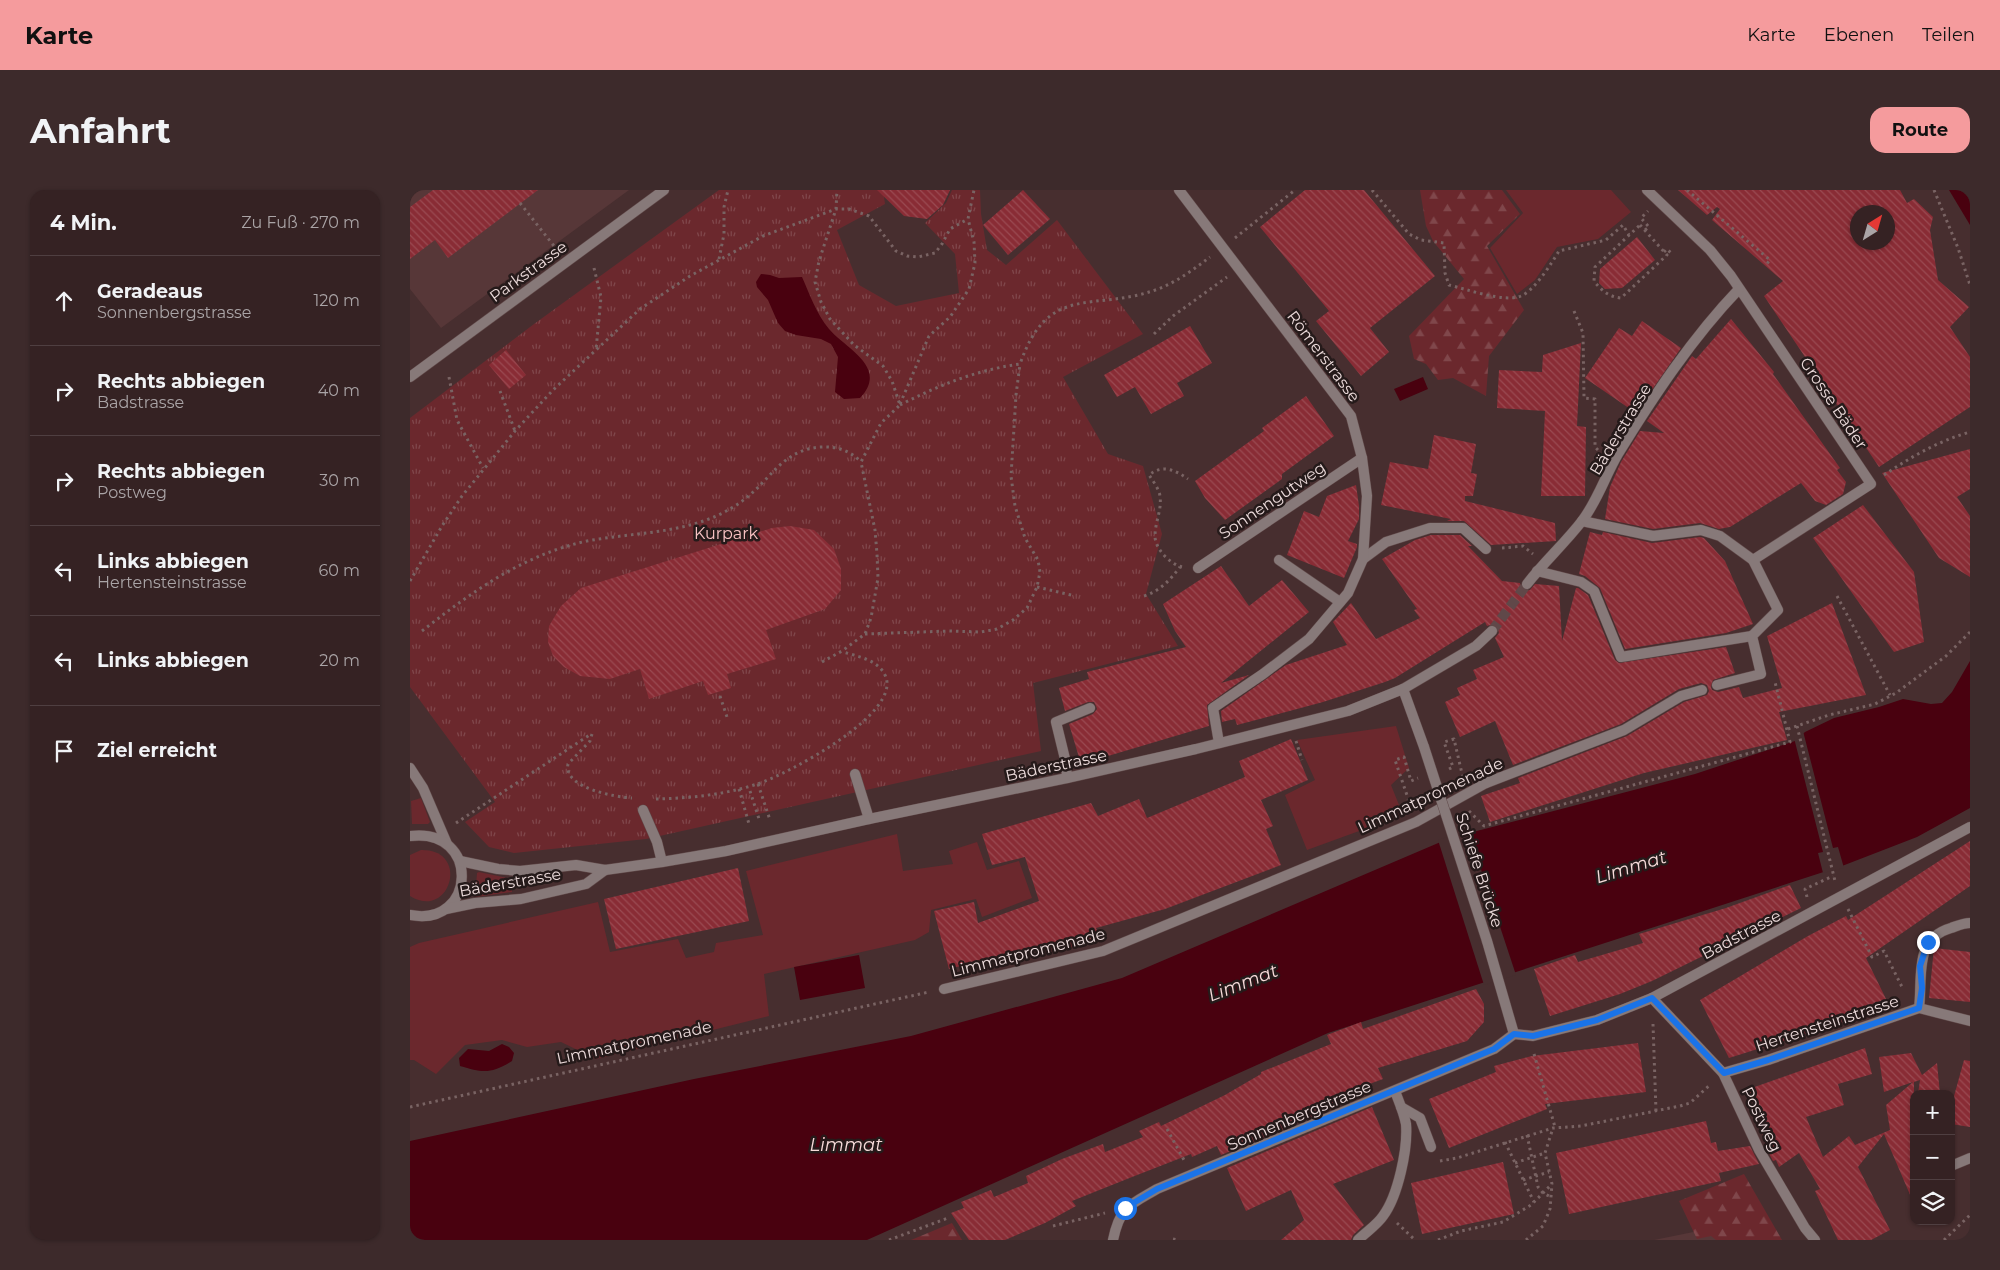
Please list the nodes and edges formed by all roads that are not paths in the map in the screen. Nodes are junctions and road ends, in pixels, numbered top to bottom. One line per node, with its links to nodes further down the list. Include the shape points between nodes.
1 (664, 190): 5 (street, Parkstrasse)
2 (1179, 190): 6 (street, Römerstrasse, via 1227,245 1239,268 1351,416)
3 (1647, 190): 4 (street, via 1710,250)
4 (1739, 290): 7 (street, Bäderstrasse, via 1722,307 1670,376 1616,456); 11 (street, Grosse Bäder, via 1871,484)
5 (410, 377)
6 (1362, 458): 9 (street, Römerstrasse, via 1367,496); 12 (street, Sonnengutweg)
7 (1582, 521): 11 (street, via 1652,536 1701,530 1720,536); 13 (street, Bäderstrasse)
8 (1486, 548): 9 (street, via 1463,528 1430,528 1386,542)
9 (1363, 559): 15 (street, Römerstrasse, via 1348,593)
10 (1279, 560): 15 (street)
11 (1754, 560): 17 (street, via 1778,610)
12 (1198, 568)
13 (1537, 571): 14 (street, Bäderstrasse); 17 (street, via 1581,582 1594,591 1621,657)
14 (1527, 584)
15 (1340, 602): 22 (street, Römerstrasse, via 1309,638 1264,674 1213,708)
16 (1492, 631): 19 (street, Bäderstrasse, via 1476,646)
17 (1752, 636): 18 (street, via 1761,674)
18 (1717, 686)
19 (1403, 689): 22 (street, Bäderstrasse, via 1348,711); 41 (street, Schiefe Brücke, bridge, via 1503,991)
20 (1702, 690): 37 (street, Limmatpromenade, via 1681,696 1624,730 1486,783 1416,822 1104,951)
21 (1090, 708): 25 (street, via 1056,722)
22 (1219, 743): 25 (street, Bäderstrasse)
23 (410, 768): 30 (street, via 423,788)
24 (855, 774): 27 (street)
25 (1067, 778): 27 (street, Bäderstrasse)
26 (643, 810): 32 (street)
27 (869, 819): 32 (street, Bäderstrasse)
28 (1970, 827): 38 (street, Badstrasse)
29 (410, 836): 30 (street, via 423,835)
30 (447, 844): 31 (street)
31 (460, 860): 33 (street, Bäderstrasse, via 520,871 576,865); 34 (street, via 461,887)
32 (662, 862): 33 (street, Bäderstrasse)
33 (606, 870): 34 (street, Bäderstrasse, via 586,884 521,899)
34 (446, 909): 35 (street, Bäderstrasse, via 434,915)
35 (410, 915)
36 (1970, 923): 39 (street, via 1942,930 1928,942 1920,966 1922,988)
37 (944, 988)
38 (1652, 998): 41 (street, Badstrasse, via 1597,1020 1533,1036); 42 (street, Postweg)
39 (1919, 1008): 40 (street, Hertensteinstrasse); 42 (street, Hertensteinstrasse)
40 (1970, 1021)
41 (1514, 1034): 43 (street, Sonnenbergstrasse, via 1494,1049)
42 (1724, 1073): 50 (street, Postweg, via 1759,1150 1804,1228)
43 (1396, 1091): 44 (street); 48 (street, Sonnenbergstrasse, via 1157,1189 1125,1208)
44 (1401, 1108): 45 (street, via 1420,1118); 49 (street, via 1406,1123 1399,1178 1387,1211)
45 (1431, 1147)
46 (1970, 1158): 47 (street)
47 (1955, 1164)
48 (1113, 1240)
49 (1358, 1240)
50 (1815, 1240)

